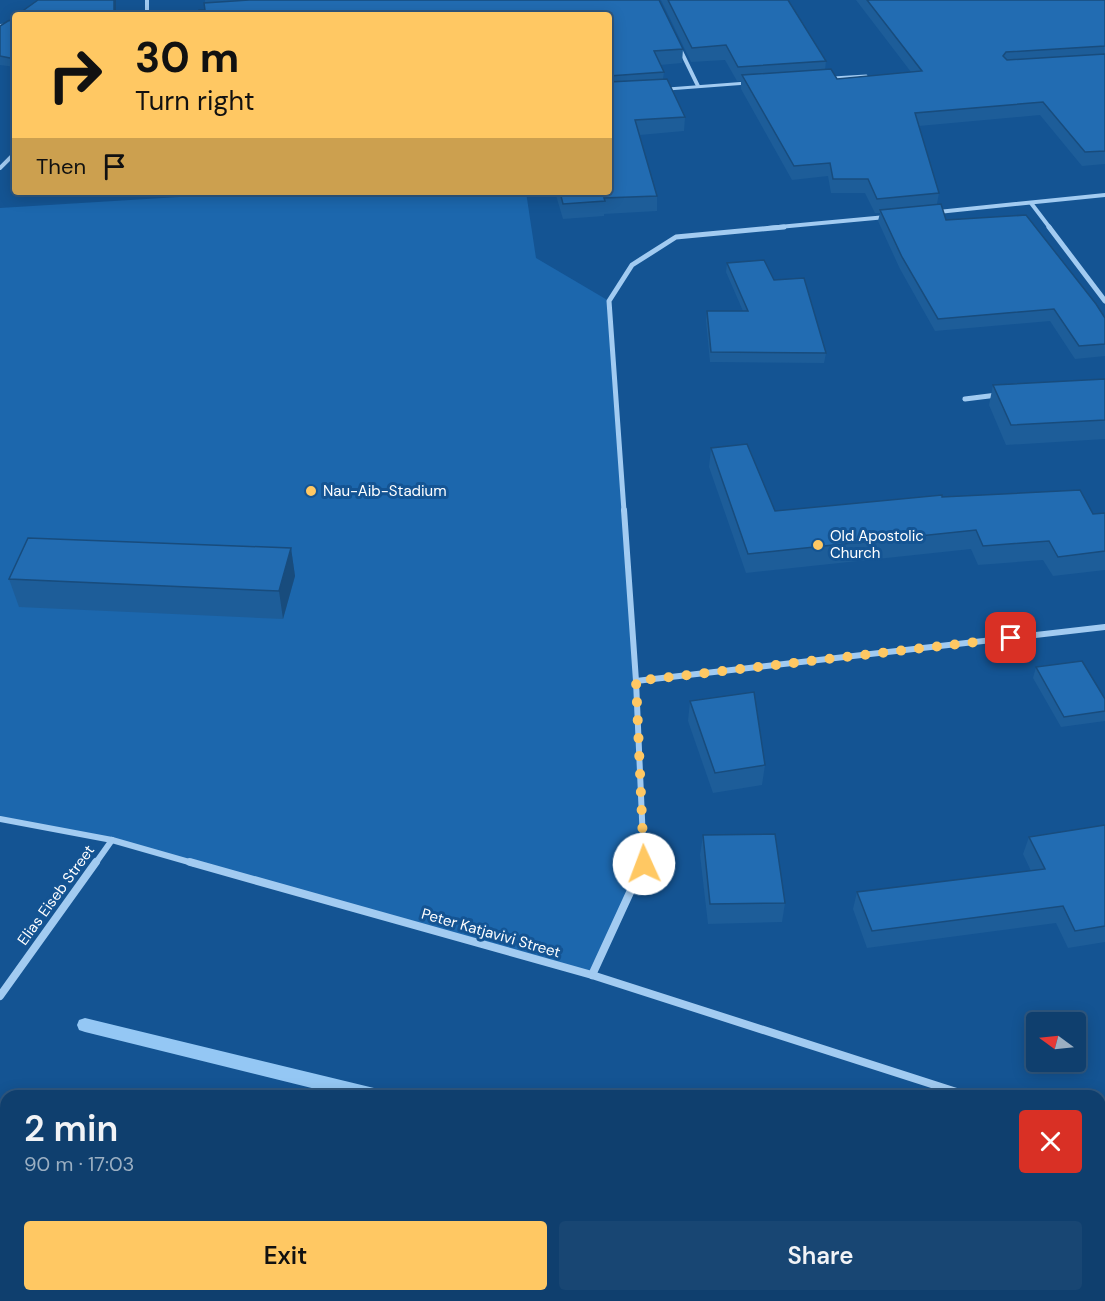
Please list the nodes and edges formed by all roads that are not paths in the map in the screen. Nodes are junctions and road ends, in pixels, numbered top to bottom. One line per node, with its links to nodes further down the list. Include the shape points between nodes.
1 (677, 43): 5 (street)
2 (870, 76): 3 (lane)
3 (824, 79)
4 (755, 83): 5 (lane)
5 (698, 86): 6 (lane)
6 (665, 89)
7 (12, 156): 8 (street)
8 (0, 168)
9 (1105, 195): 10 (street)
10 (1031, 204): 11 (street); 13 (street)
11 (936, 212)
12 (889, 216): 17 (street, via 676,237 632,265 609,301)
13 (1105, 301)
14 (1000, 395): 15 (street)
15 (965, 399)
16 (1105, 627): 17 (street)
17 (636, 681): 20 (street, via 644,864)
18 (0, 819): 19 (street, Peter Katjavivi Street)
19 (112, 840): 20 (street, Peter Katjavivi Street); 21 (street, Elias Eiseb Street)
20 (592, 975): 22 (street, Peter Katjavivi Street)
21 (0, 996)
22 (950, 1090)

